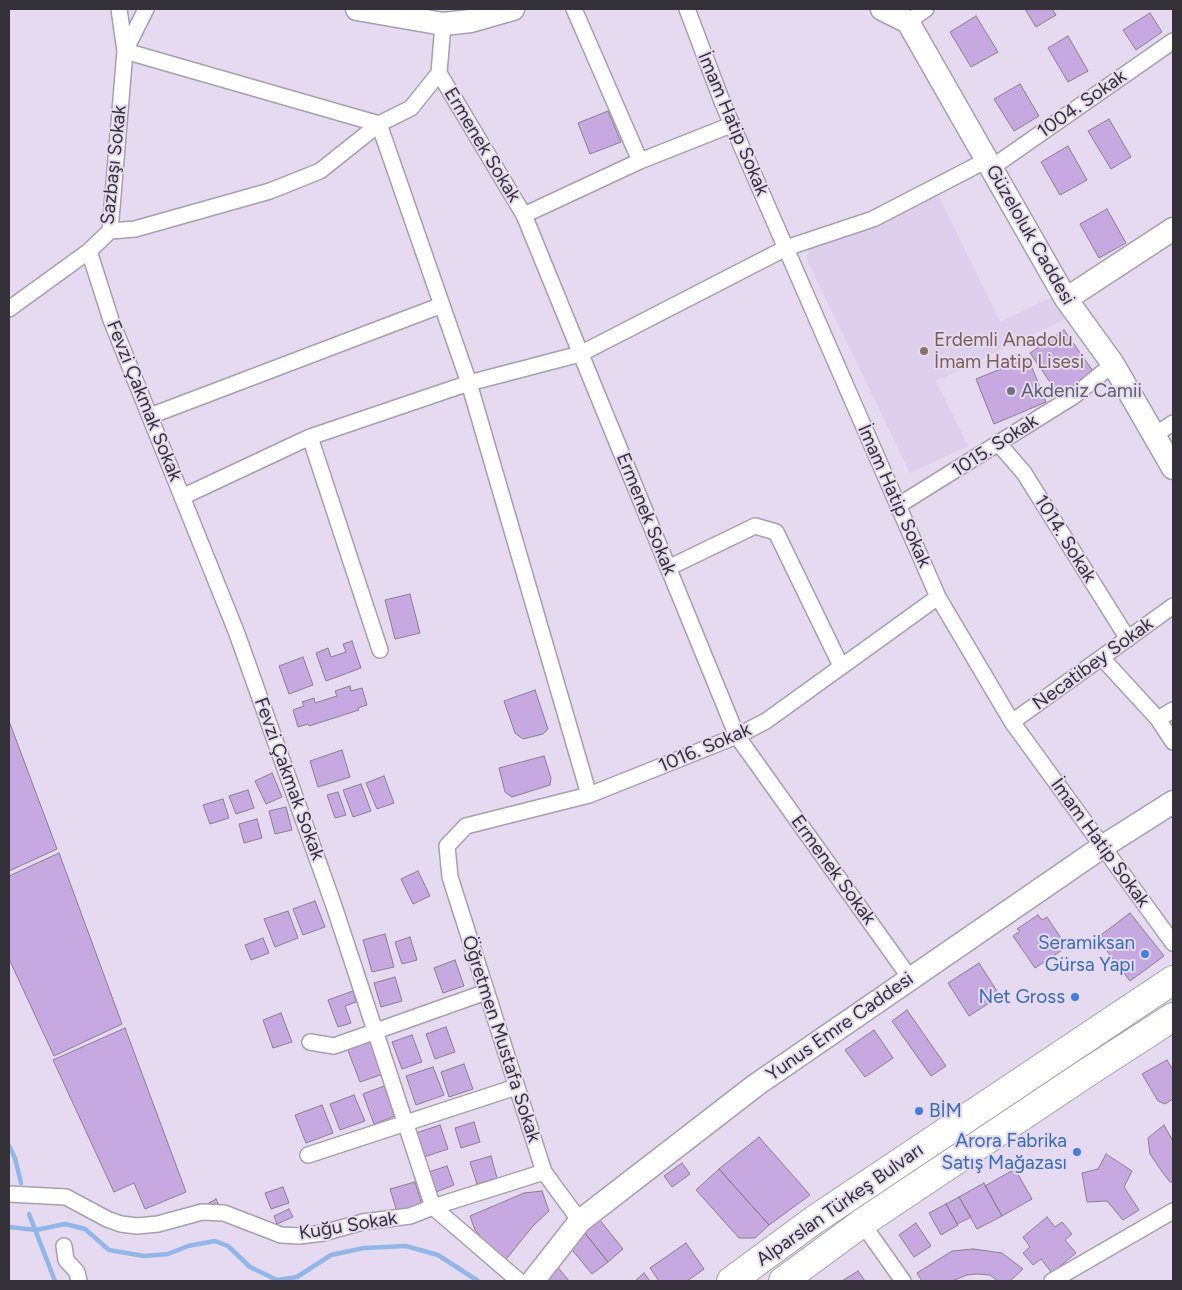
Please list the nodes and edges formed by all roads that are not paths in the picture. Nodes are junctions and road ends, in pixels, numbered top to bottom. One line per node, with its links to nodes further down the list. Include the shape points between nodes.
1 (119, 9): 12 (street)
2 (146, 9): 12 (street, Sazbaşı Sokak)
3 (357, 9): 10 (street)
4 (514, 9): 10 (street, via 470,21)
5 (574, 9): 16 (street)
6 (686, 9): 15 (street, İmam Hatip Sokak)
7 (882, 9): 9 (street)
8 (926, 9): 9 (street)
9 (904, 15): 17 (street, Güzeloluk Caddesi)
10 (443, 24): 13 (street, Ermenek Sokak)
11 (1173, 41): 17 (street, 1004. Sokak)
12 (125, 51): 14 (street); 20 (street, Sazbaşı Sokak)
13 (439, 73): 14 (street, via 412,108); 18 (street, Ermenek Sokak)
14 (379, 124): 20 (street, via 320,171 260,194 136,229); 24 (street)
15 (731, 125): 16 (street); 21 (street, İmam Hatip Sokak)
16 (640, 161): 18 (street)
17 (989, 164): 21 (street, 1004. Sokak, via 873,219); 23 (street, Güzeloluk Caddesi)
18 (524, 215): 26 (street, Ermenek Sokak)
19 (1173, 229): 23 (street)
20 (110, 231): 22 (street, Sazbaşı Sokak)
21 (786, 248): 26 (street, 1004. Sokak); 36 (street, İmam Hatip Sokak)
22 (88, 251): 25 (street, Sazbaşı Sokak); 29 (street, Fevzi Çakmak Sokak, via 111,320)
23 (1066, 299): 27 (street, Güzeloluk Caddesi)
24 (442, 305): 28 (street); 29 (street)
25 (9, 309)
26 (580, 354): 28 (street, 1004. Sokak); 37 (street, Ermenek Sokak)
27 (1112, 364): 31 (street, Güzeloluk Caddesi); 33 (street, 1015. Sokak, via 1074,396)
28 (469, 383): 32 (street, 1004. Sokak); 49 (street)
29 (150, 416): 35 (street, Fevzi Çakmak Sokak)
30 (1173, 423): 31 (street)
31 (1153, 436): 34 (street, Güzeloluk Caddesi)
32 (310, 437): 35 (street, 1004. Sokak); 41 (street)
33 (998, 443): 36 (street, 1015. Sokak); 40 (street, 1014. Sokak, via 1024,472)
34 (1173, 468)
35 (182, 497): 58 (street, Fevzi Çakmak Sokak, via 236,631 334,906)
36 (899, 505): 38 (street, İmam Hatip Sokak)
37 (668, 568): 43 (street, via 755,526 776,532); 47 (street, Ermenek Sokak)
38 (938, 597): 43 (street, 1016. Sokak); 46 (street, İmam Hatip Sokak)
39 (1173, 606): 40 (street, Necatibey Sokak)
40 (1128, 639): 42 (street, Necatibey Sokak)
41 (380, 650)
42 (1102, 658): 45 (street); 46 (street, Necatibey Sokak)
43 (841, 666): 47 (street, 1016. Sokak, via 766,721)
44 (1173, 710): 45 (street)
45 (1158, 719): 48 (street)
46 (1012, 722): 52 (street, İmam Hatip Sokak)
47 (737, 736): 49 (street, 1016. Sokak); 54 (street, Ermenek Sokak)
48 (1173, 742)
49 (589, 795): 51 (street, 1016. Sokak, via 466,826)
50 (1173, 802): 52 (street, Yunus Emre Caddesi)
51 (447, 846): 56 (street, Öğretmen Mustafa Sokak, via 450,877)
52 (1102, 847): 53 (street, İmam Hatip Sokak); 54 (street, Yunus Emre Caddesi)
53 (1173, 943)
54 (910, 978): 67 (street, Yunus Emre Caddesi, via 756,1084)
55 (1173, 980): 73 (highway, Alparslan Türkeş Bulvarı, via 814,1220)
56 (486, 992): 58 (street); 60 (street, Öğretmen Mustafa Sokak)
57 (1173, 1017): 68 (highway, Alparslan Türkeş Bulvarı)
58 (375, 1032): 59 (street, via 334,1046); 61 (street, Fevzi Çakmak Sokak)
59 (310, 1042)
60 (516, 1087): 61 (street); 63 (street, Öğretmen Mustafa Sokak)
61 (405, 1123): 62 (street); 65 (street, Fevzi Çakmak Sokak)
62 (308, 1155)
63 (544, 1172): 65 (street, Kuğu Sokak); 67 (street, Öğretmen Mustafa Sokak)
64 (9, 1194): 65 (street, Kuğu Sokak, via 66,1197 107,1219 129,1225 158,1224 202,1212 224,1213 281,1235 298,1236 410,1216)
65 (433, 1207): 71 (street)
66 (1173, 1211): 76 (street)
67 (580, 1221): 72 (street, Yunus Emre Caddesi)
68 (862, 1222): 74 (highway, Alparslan Türkeş Bulvarı); 75 (street)
69 (64, 1246): 70 (street, via 66,1260 77,1272)
70 (79, 1281)
71 (519, 1281)
72 (532, 1281)
73 (731, 1281)
74 (782, 1281)
75 (903, 1281)
76 (1052, 1281)

